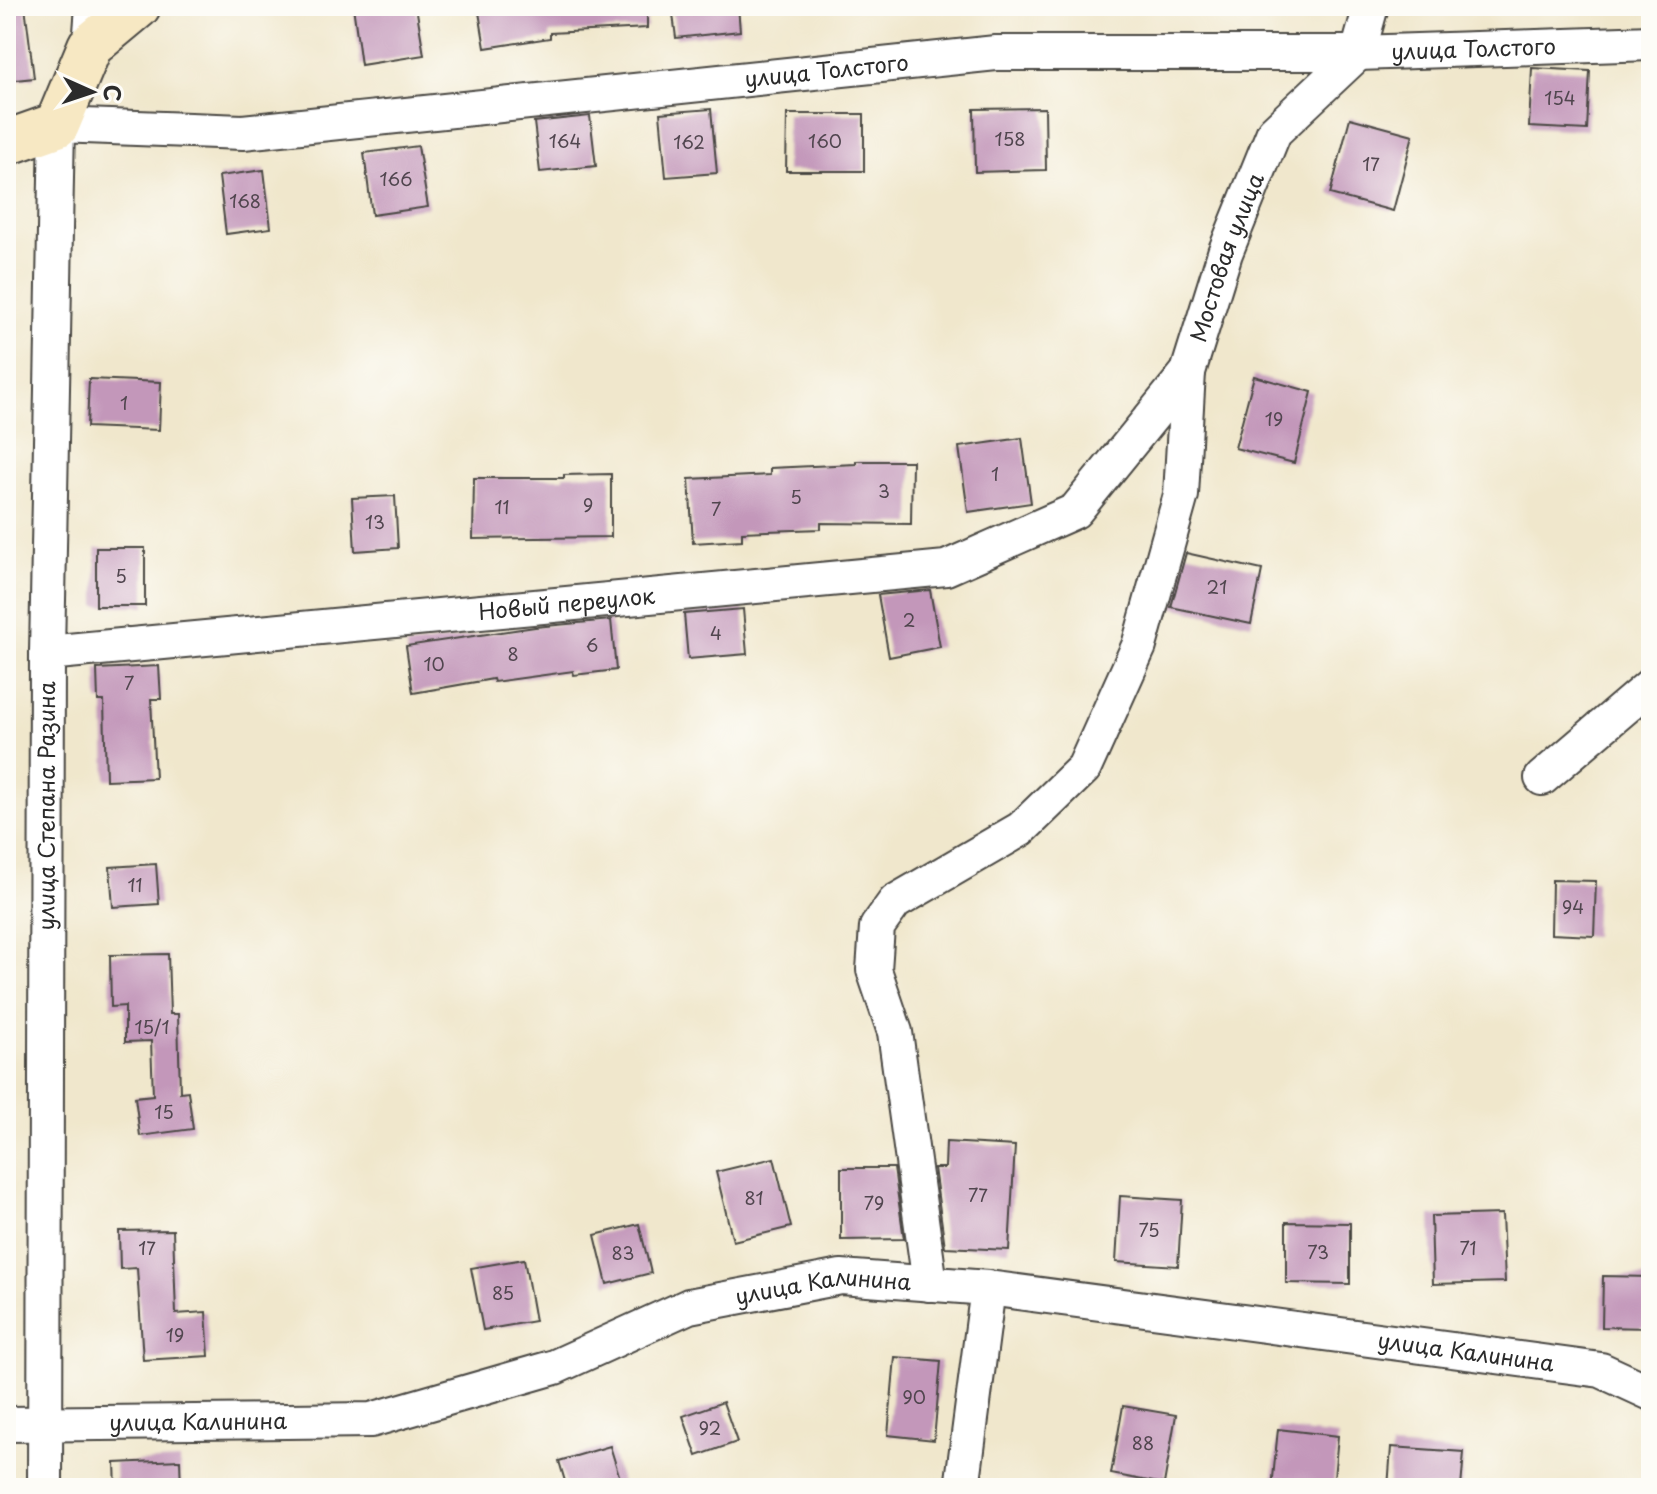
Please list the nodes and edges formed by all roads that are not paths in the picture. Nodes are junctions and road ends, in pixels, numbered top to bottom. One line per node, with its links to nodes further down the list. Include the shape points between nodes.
1 (138, 6): 3 (main road)
2 (1371, 6): 5 (street)
3 (92, 26): 6 (main road)
4 (1651, 43): 5 (street, улица Толстого)
5 (1358, 53): 6 (street, улица Толстого, via 996,53 243,132); 8 (street, Мостовая улица, via 1274,132 1225,253)
6 (57, 125): 7 (main road, улица Толстого); 10 (street, улица Степана Разина)
7 (6, 143)
8 (1188, 372): 9 (street, Мостовая улица); 13 (street, via 1181,495 1139,646 1084,768 1021,829 895,902 877,927 874,970 895,1032)
9 (1075, 511): 10 (street, Новый переулок, via 946,568)
10 (47, 653): 17 (street, улица Степана Разина)
11 (1651, 685): 12 (street)
12 (1542, 778)
13 (930, 1284): 14 (street, улица Калинина); 17 (street, улица Калинина, via 841,1277 689,1306 555,1367 371,1420)
14 (988, 1288): 15 (street, улица Калинина, via 1601,1370); 19 (street)
15 (1651, 1393)
16 (6, 1424): 17 (street, улица Калинина)
17 (45, 1425): 18 (street, улица Степана Разина)
18 (45, 1488)
19 (962, 1488)

